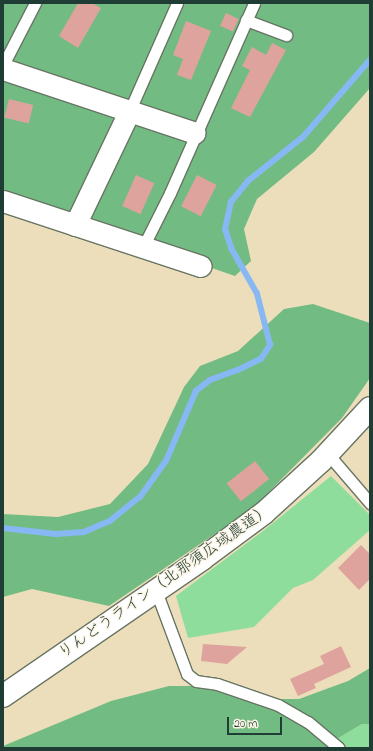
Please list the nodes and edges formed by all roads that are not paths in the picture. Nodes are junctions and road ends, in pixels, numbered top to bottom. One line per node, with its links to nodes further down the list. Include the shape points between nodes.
1 (35, 3): 6 (lane)
2 (177, 3): 8 (lane)
3 (254, 3): 4 (lane)
4 (246, 20): 5 (lane); 9 (lane)
5 (286, 35)
6 (3, 65)
7 (3, 69): 8 (street)
8 (129, 112): 9 (street); 11 (street)
9 (195, 133): 12 (lane, via 170,193)
10 (3, 201): 11 (street)
11 (75, 225): 12 (street)
12 (143, 247): 13 (street)
13 (201, 266)
14 (370, 408): 15 (street, りんどうライン（北那須広域農道）)
15 (328, 454): 16 (lane); 17 (street, りんどうライン（北那須広域農道）, via 264,513)
16 (370, 503)
17 (156, 590): 18 (street, りんどうライン（北那須広域農道）); 19 (lane, via 188,674 196,681 217,684 278,705 308,722)
18 (3, 696)
19 (339, 748)

